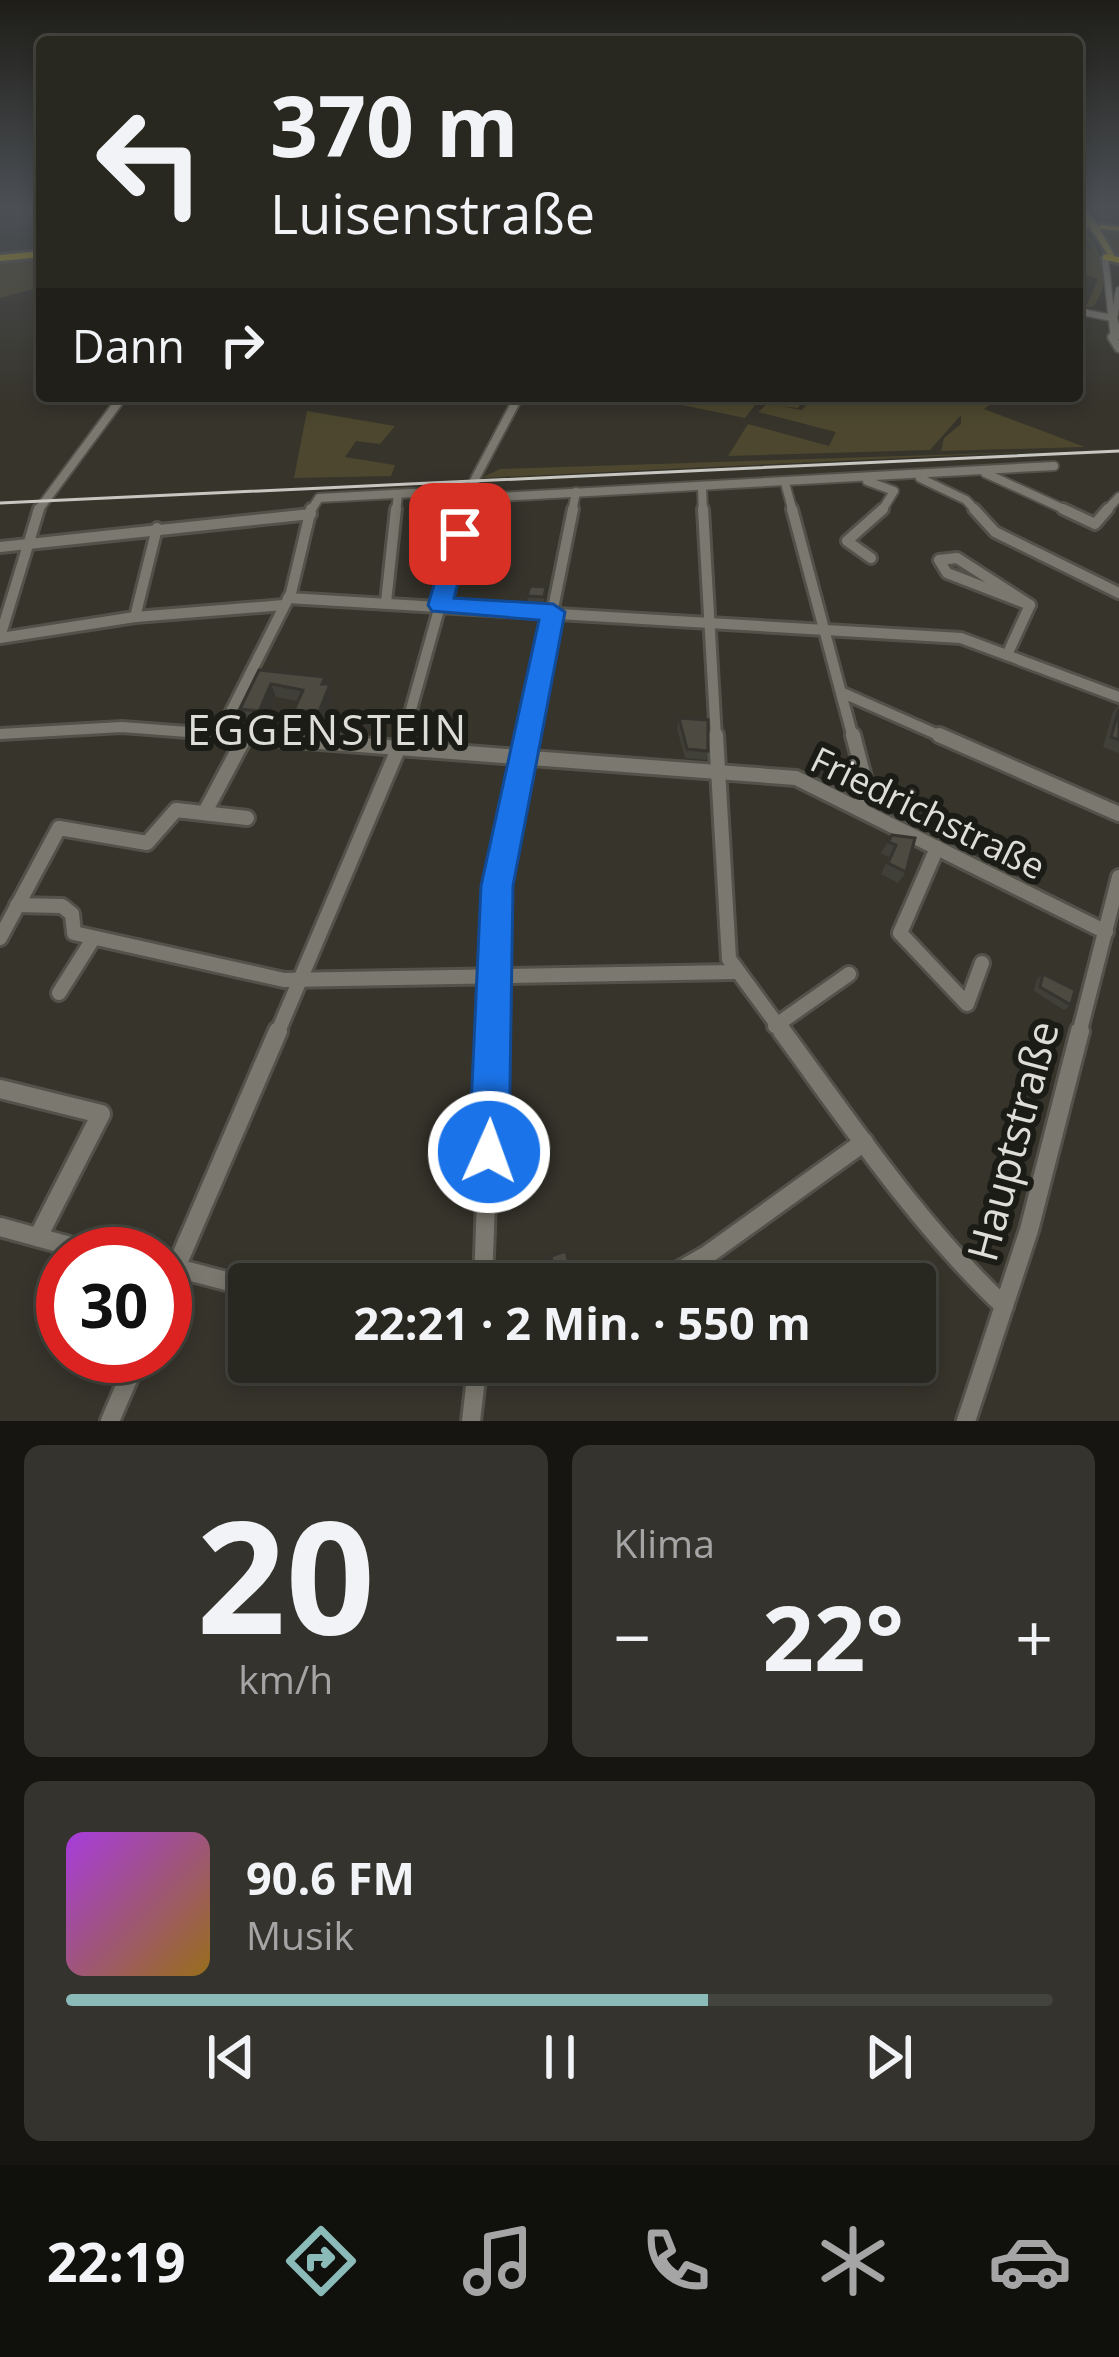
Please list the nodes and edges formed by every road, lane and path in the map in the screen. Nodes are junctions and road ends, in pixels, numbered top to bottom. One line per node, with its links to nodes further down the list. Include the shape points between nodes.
1 (1112, 273): 4 (street)
2 (1119, 290): 4 (street)
3 (1083, 311): 4 (street)
4 (1113, 319): 5 (street)
5 (1119, 348)
6 (118, 402): 20 (street, via 50,490)
7 (516, 402): 17 (street)
8 (1054, 466): 9 (street)
9 (986, 473): 10 (street); 16 (street, via 1095,524)
10 (918, 476): 11 (street); 23 (street, via 966,500 995,532)
11 (866, 478): 12 (street); 22 (street, via 894,491 878,517 847,541)
12 (785, 483): 13 (street); 31 (street)
13 (702, 487): 14 (street); 30 (street)
14 (576, 492): 17 (street); 28 (street)
15 (398, 494): 17 (street); 18 (street, via 319,497); 25 (street)
16 (1119, 497)
17 (470, 499): 26 (street)
18 (311, 514): 19 (street); 24 (street)
19 (157, 528): 20 (street); 29 (street)
20 (27, 546): 21 (street); 32 (street)
21 (0, 547)
22 (871, 558)
23 (1119, 593)
24 (286, 601): 25 (street); 29 (street); 37 (street)
25 (386, 602): 26 (street)
26 (440, 605): 28 (street); 39 (street)
27 (1030, 605): 27 (street, via 957,558 939,560 947,573); 33 (street)
28 (553, 612): 30 (street); 40 (street)
29 (135, 617): 32 (street)
30 (709, 622): 31 (street); 41 (street)
31 (826, 629): 33 (street, via 962,638); 34 (street)
32 (0, 638)
33 (1007, 655): 35 (street)
34 (843, 693): 42 (street, via 866,785); 44 (street)
35 (1119, 697)
36 (0, 734): 37 (street, Friedrichstraße, via 93,726)
37 (219, 735): 38 (street, Friedrichstraße)
38 (245, 737): 39 (street, Friedrichstraße); 43 (street)
39 (400, 749): 40 (street, Friedrichstraße); 56 (street)
40 (523, 757): 41 (street, Friedrichstraße); 55 (street, via 497,886)
41 (716, 771): 42 (street, Friedrichstraße, via 796,778); 53 (street)
42 (859, 809): 46 (street, Friedrichstraße)
43 (206, 812): 45 (street); 48 (street, via 176,810 147,844 59,828)
44 (1119, 814)
45 (247, 818)
46 (937, 848): 49 (street, Friedrichstraße); 52 (street, via 902,939 967,1004)
47 (1119, 877): 49 (street, Hauptstraße)
48 (11, 905): 50 (street); 51 (street, via 62,906 72,914 74,934)
49 (1106, 932): 69 (street, Hauptstraße)
50 (0, 938)
51 (93, 939): 56 (street); 57 (street)
52 (982, 963)
53 (734, 972): 55 (street); 58 (street)
54 (849, 974): 58 (street)
55 (496, 976): 56 (street); 65 (street)
56 (299, 980): 63 (street)
57 (59, 993)
58 (775, 1026): 60 (street)
59 (0, 1090): 62 (street, via 101,1114)
60 (864, 1142): 66 (street); 69 (street)
61 (0, 1226): 64 (street)
62 (44, 1227)
63 (190, 1227)
64 (36, 1237)
65 (485, 1263)
66 (694, 1263)
67 (192, 1275): 68 (street)
68 (228, 1283)
69 (1004, 1306): 74 (street, Hauptstraße)
70 (126, 1383): 72 (street)
71 (476, 1383): 73 (street)
72 (110, 1421)
73 (471, 1421)
74 (966, 1421)

